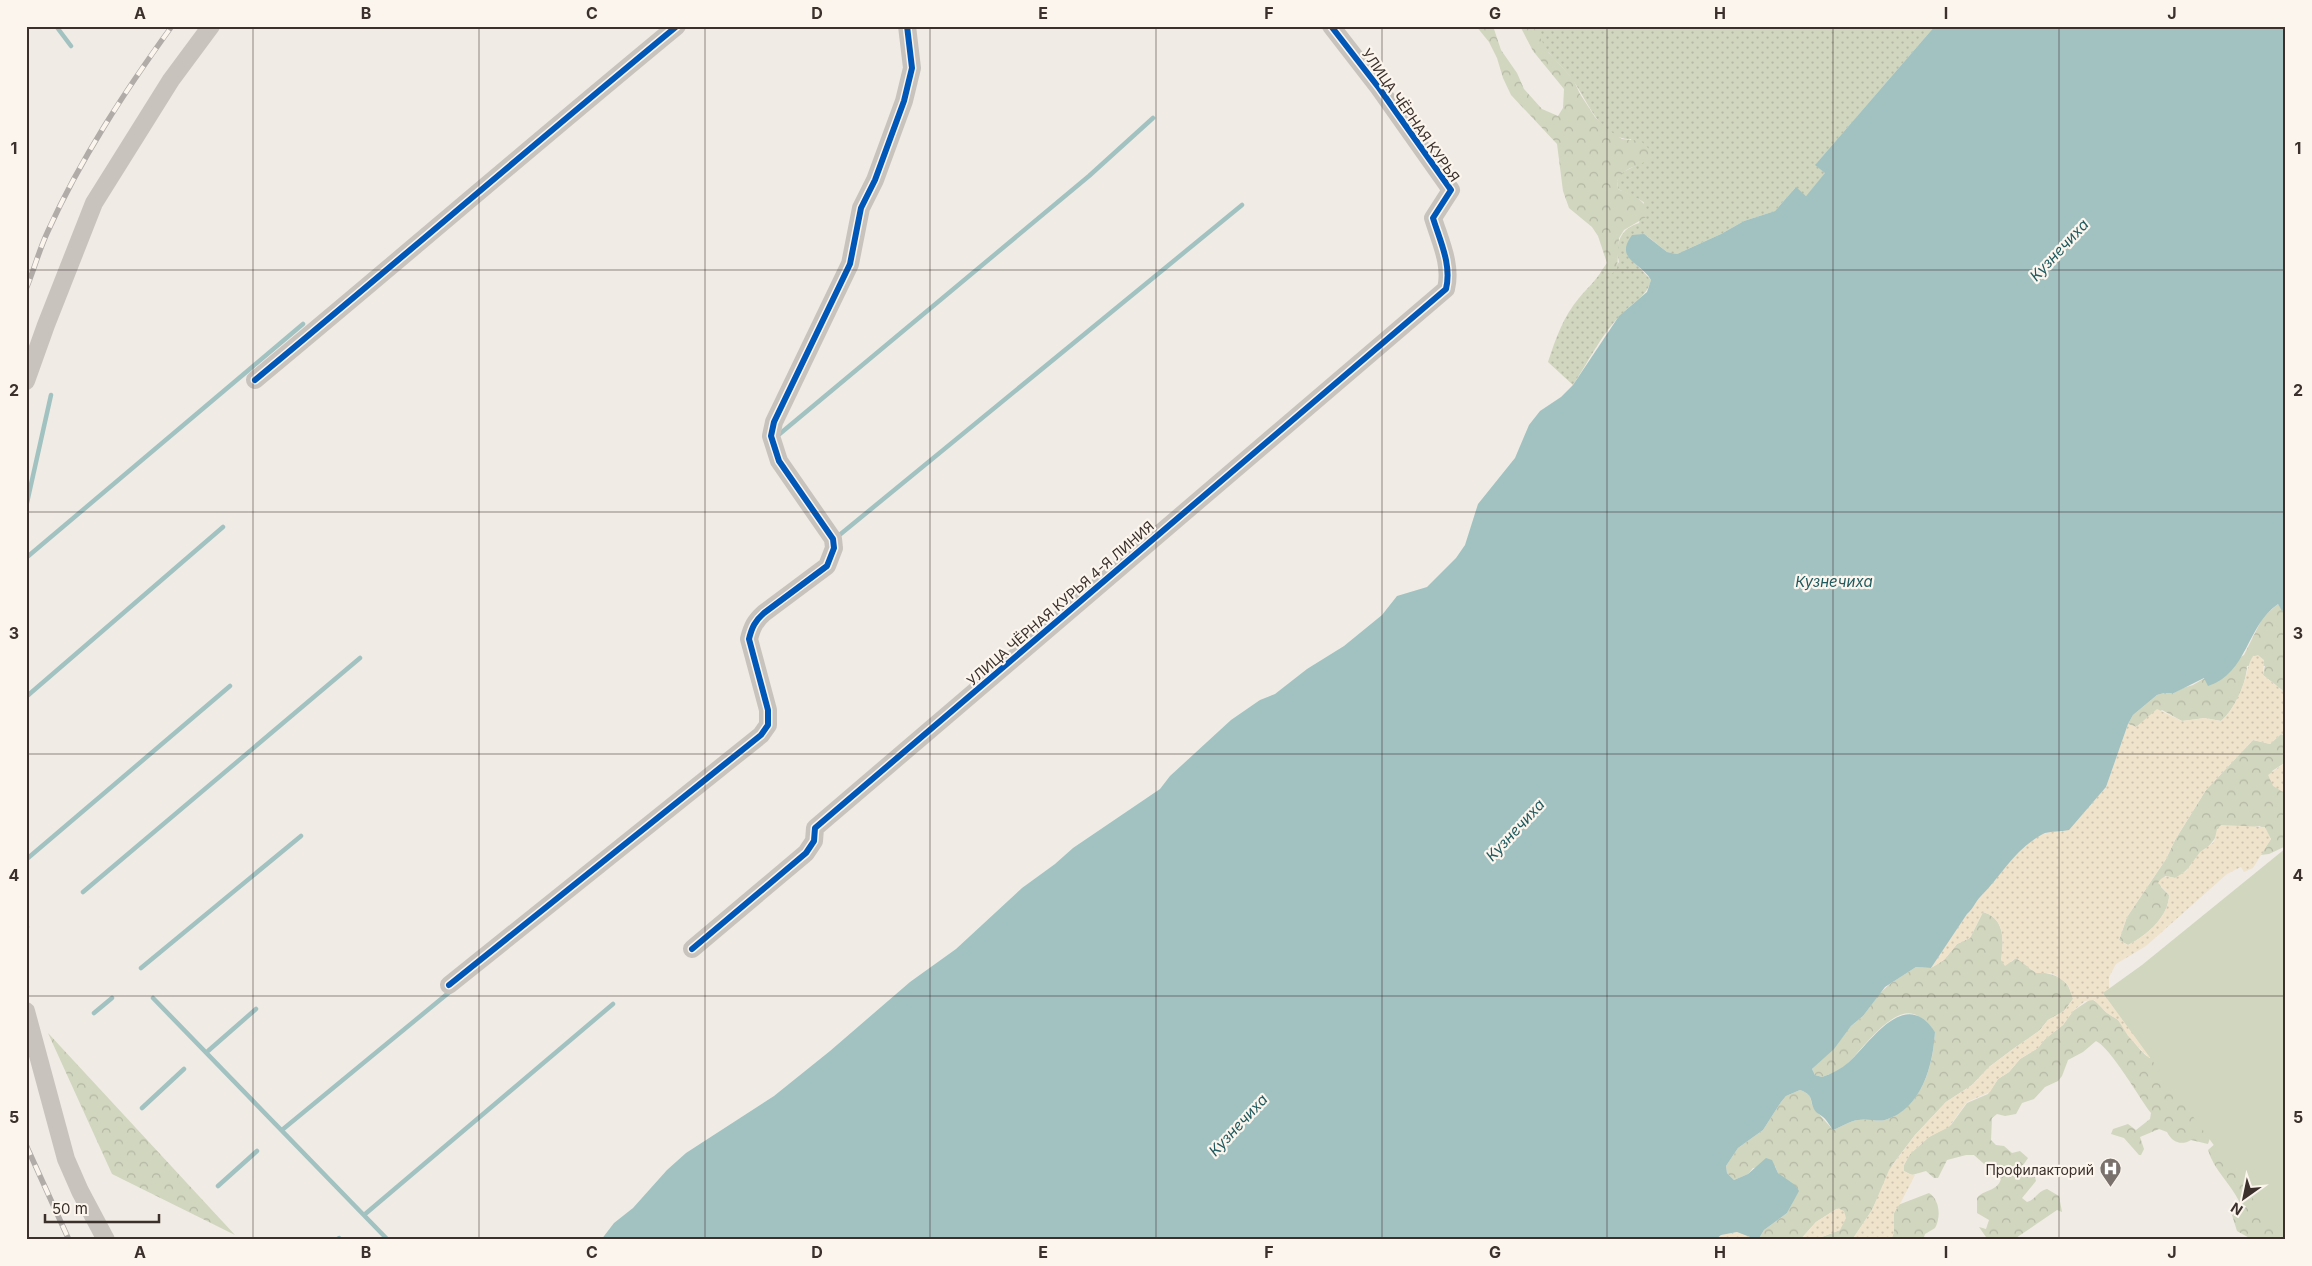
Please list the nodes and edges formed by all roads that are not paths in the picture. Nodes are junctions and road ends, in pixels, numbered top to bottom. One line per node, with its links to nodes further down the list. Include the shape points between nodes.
1 (211, 26): 7 (street, via 171,80 94,204)
2 (677, 26): 6 (street)
3 (907, 26): 9 (street, via 912,68 904,102 861,208 850,264 774,422 771,436 779,461 833,540 834,548 827,566 764,613 755,621 751,631 768,710 768,725 760,735)
4 (1331, 26): 5 (street, УЛИЦА ЧЁРНАЯ КУРЬЯ, via 1451,190 1433,218 1448,265)
5 (1448, 278): 8 (street, УЛИЦА ЧЁРНАЯ КУРЬЯ 4-Я ЛИНИЯ, via 1446,289 815,828 814,841 806,854)
6 (255, 380)
7 (26, 381)
8 (692, 949)
9 (449, 985)
10 (26, 1011): 11 (street, via 66,1158)
11 (106, 1240)

